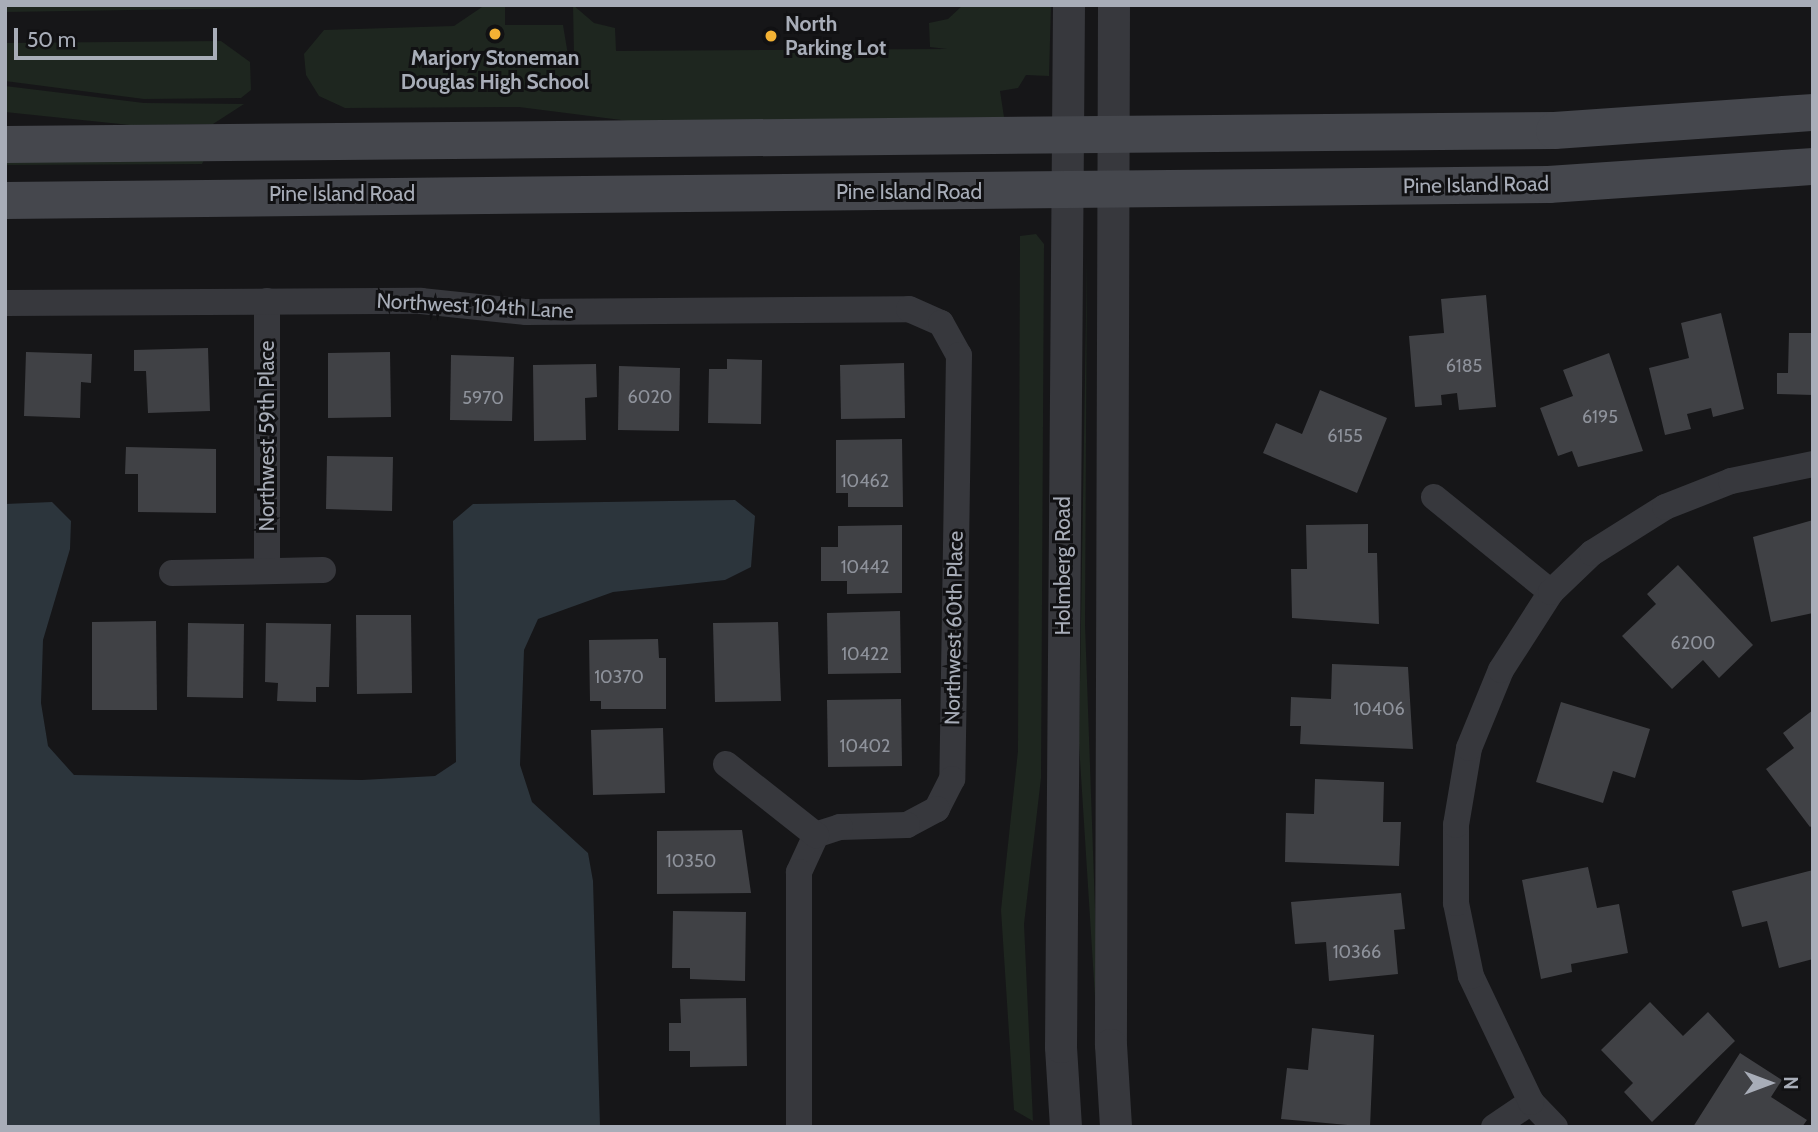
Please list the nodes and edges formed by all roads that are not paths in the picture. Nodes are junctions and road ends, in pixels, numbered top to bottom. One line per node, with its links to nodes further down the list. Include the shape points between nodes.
1 (1069, 5): 4 (street, Holmberg Road)
2 (1114, 5): 5 (street)
3 (1813, 112): 5 (main road, via 1554,130)
4 (1068, 132): 5 (main road); 6 (main road); 8 (street, Holmberg Road)
5 (1113, 132): 9 (street)
6 (5, 144)
7 (1813, 166): 9 (main road, Pine Island Road, via 1548,184)
8 (1065, 190): 9 (main road, Pine Island Road); 10 (main road, Pine Island Road); 24 (street, Holmberg Road, via 1061,1046)
9 (1113, 190): 25 (street, via 1111,1045)
10 (5, 200)
11 (267, 301): 12 (street, Northwest 104th Lane); 13 (street, Northwest 104th Lane, via 421,301 526,312 909,309); 17 (street, Northwest 59th Place)
12 (5, 303)
13 (941, 323): 21 (street, Northwest 60th Place, via 959,355 952,779 937,809 907,825 839,827)
14 (1813, 464): 19 (street, via 1731,481 1665,507 1592,553)
15 (1434, 497): 19 (street)
16 (323, 570): 17 (street)
17 (267, 571): 18 (street)
18 (172, 573)
19 (1551, 592): 22 (street, via 1501,670 1469,748 1456,825 1456,903 1471,976)
20 (726, 764): 21 (street)
21 (816, 835): 23 (street, via 799,872)
22 (1531, 1102): 26 (street); 27 (street)
23 (799, 1127)
24 (1066, 1127)
25 (1116, 1127)
26 (1494, 1127)
27 (1555, 1127)

